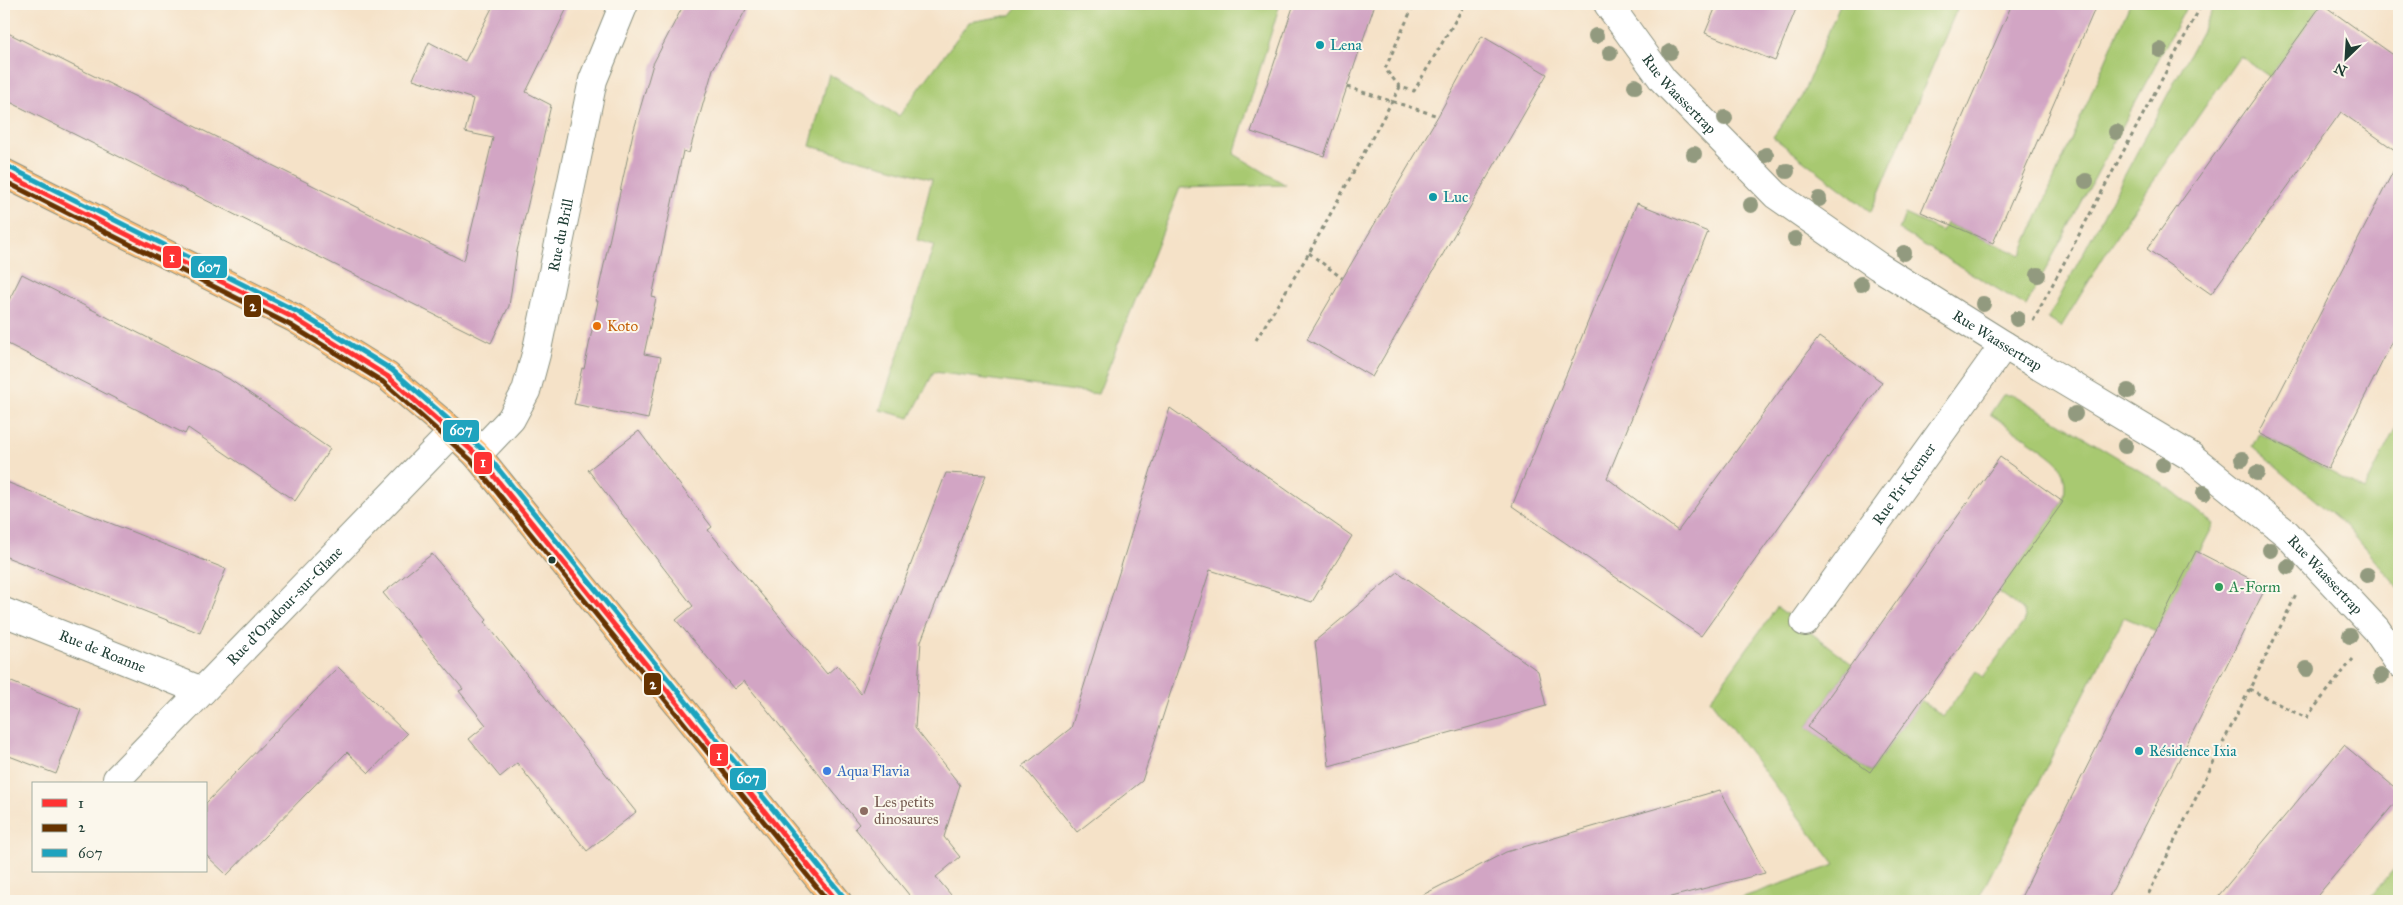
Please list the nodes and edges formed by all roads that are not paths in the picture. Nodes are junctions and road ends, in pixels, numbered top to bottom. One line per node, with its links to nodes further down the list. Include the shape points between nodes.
1 (624, 4): 6 (street, Rue du Brill, via 593,80 526,391 511,418)
2 (1608, 4): 4 (street, Rue Waassertrap, via 1663,80 1776,195 1878,266)
3 (4, 172): 5 (main road, via 294,318 387,376)
4 (2010, 349): 8 (street, Rue Pir Kremer); 9 (street, Rue Waassertrap, via 2190,456 2287,534 2376,629)
5 (453, 432): 6 (main road); 10 (street, Rue d'Oradour-sur-Glane)
6 (477, 455): 12 (main road)
7 (4, 612): 10 (street, Rue de Roanne)
8 (1805, 622)
9 (2399, 663)
10 (202, 691): 11 (street, Rue d'Oradour-sur-Glane)
11 (117, 779)
12 (837, 901)

